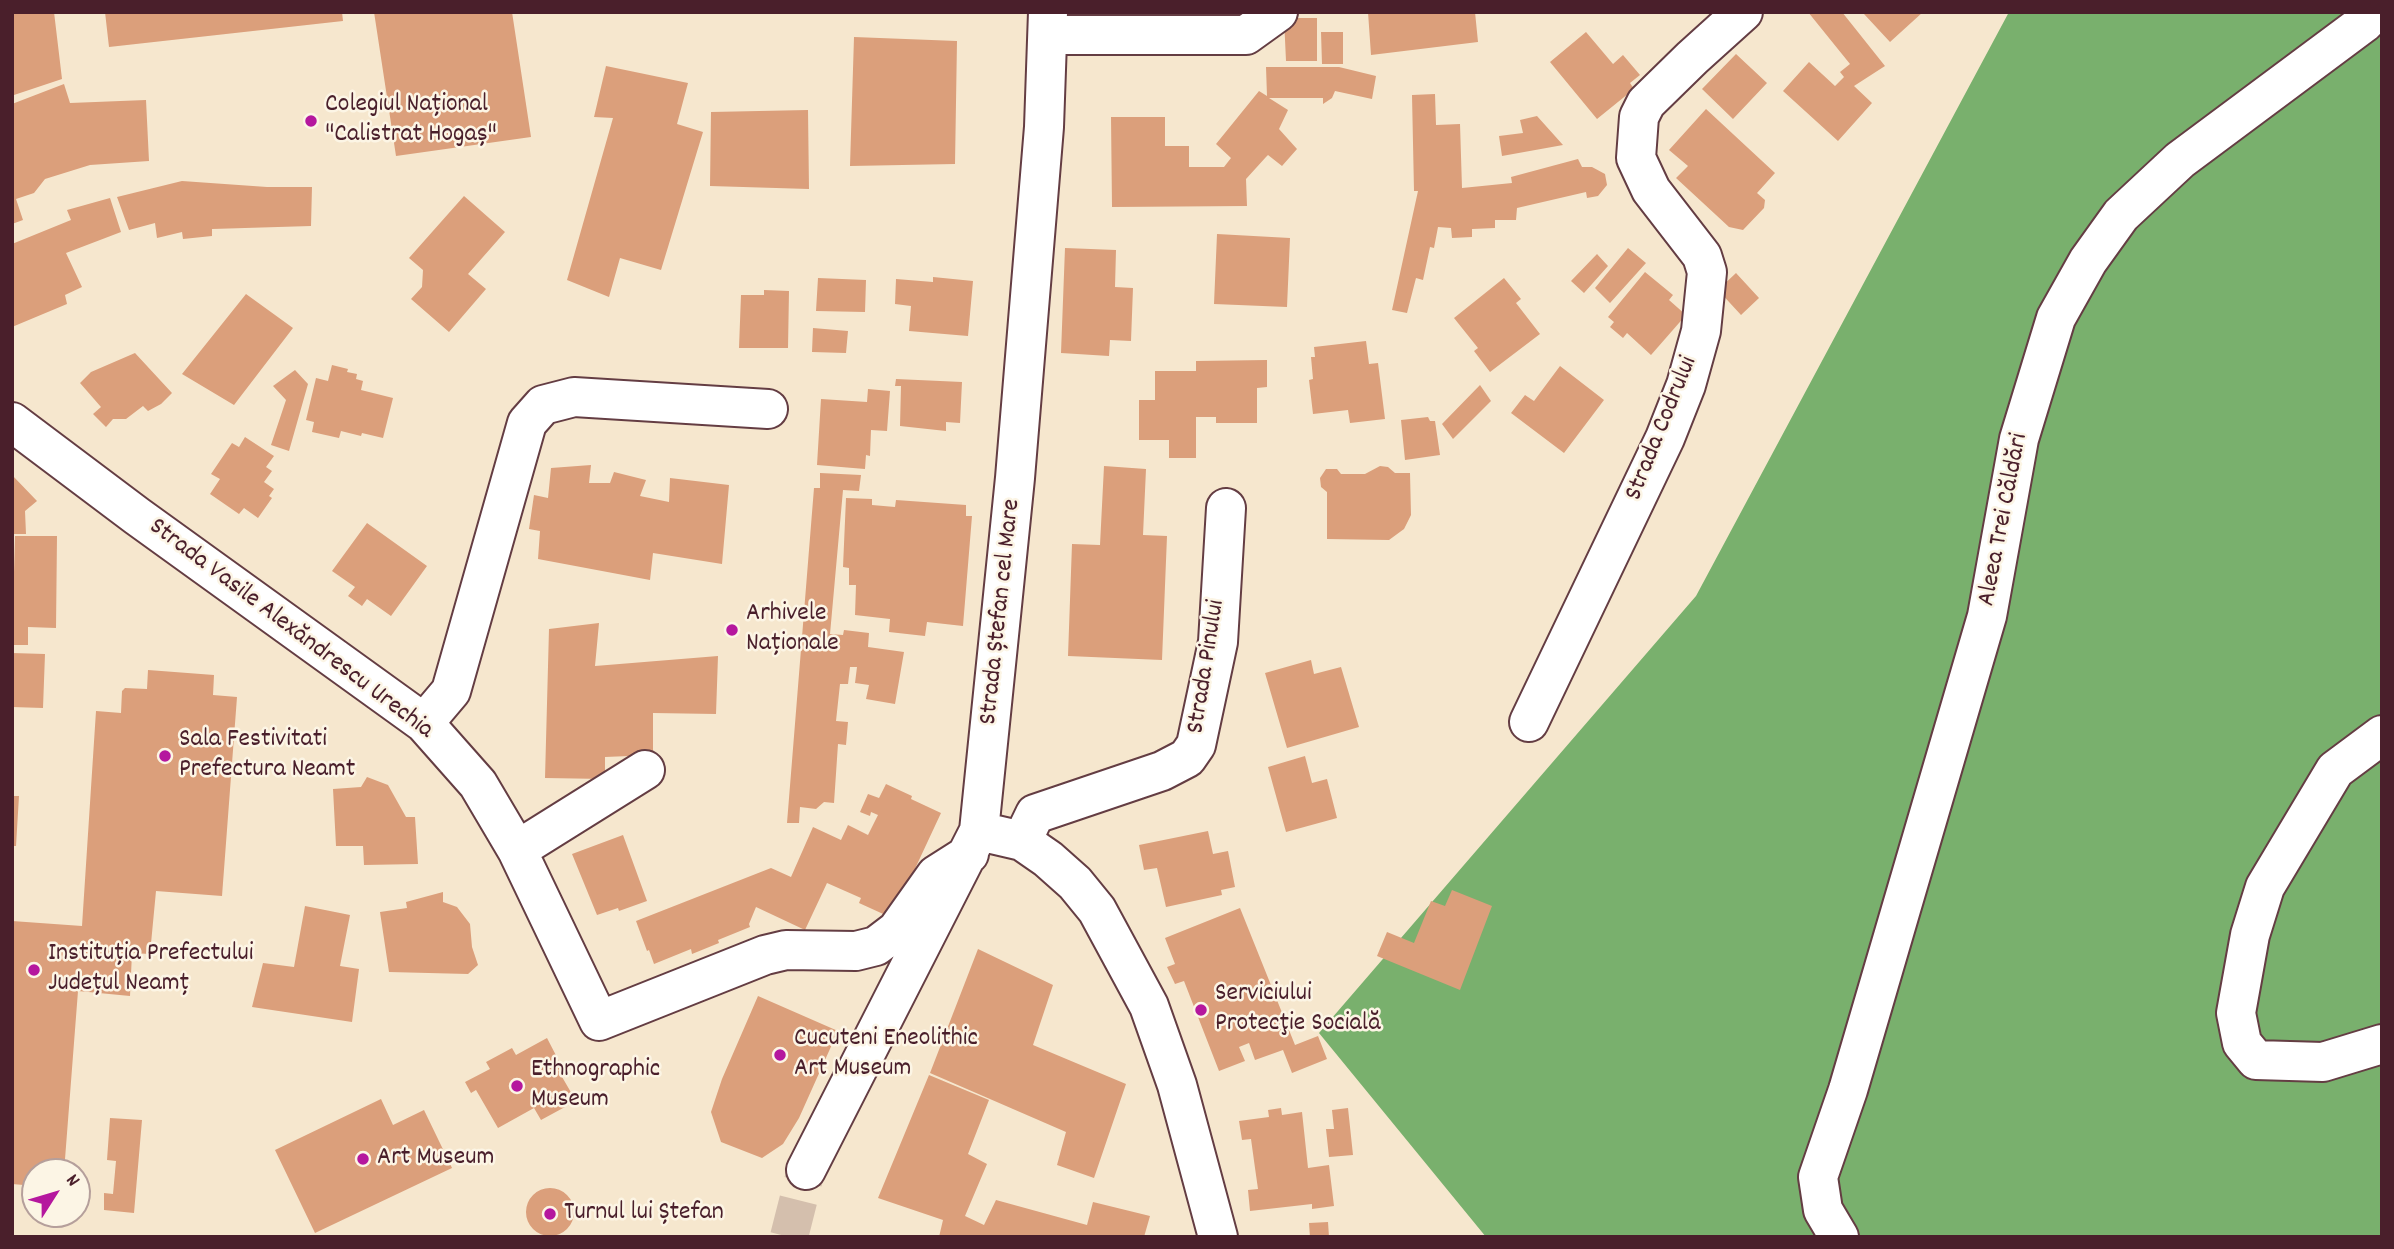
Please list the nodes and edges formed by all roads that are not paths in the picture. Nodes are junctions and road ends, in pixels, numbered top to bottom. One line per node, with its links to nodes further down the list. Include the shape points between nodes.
1 (1278, 12): 4 (street, via 1247,36)
2 (1743, 12): 8 (street, Strada Codrului, via 1646,103 1639,117 1636,158 1651,190 1702,256 1707,272 1701,331 1665,438)
3 (2375, 12): 18 (street, Aleea Trei Căldări, via 2180,160 2121,215 2056,317 2019,439 1987,616 1848,1090 1818,1177 1823,1210)
4 (1048, 23): 13 (street, Strada Ștefan cel Mare, via 1016,478)
5 (768, 409): 9 (street, via 574,397 543,405 527,423 451,691)
6 (12, 422): 9 (street, Strada Vasile Alexăndrescu Urechia)
7 (1226, 508): 12 (street, Strada Pinului, via 1218,642 1196,746 1187,758 1162,771 1035,814)
8 (1529, 722)
9 (424, 723): 14 (street, Strada Vasile Alexăndrescu Urechia, via 478,784)
10 (2382, 734): 15 (street, via 2335,770 2265,887 2249,935 2236,1013 2242,1043 2256,1060 2323,1062)
11 (645, 770): 14 (street)
12 (1021, 841): 13 (street); 17 (street, via 1075,883 1097,910 1149,1006 1177,1084)
13 (974, 842): 14 (street, Strada Vasile Alexăndrescu Urechia, via 936,875 897,930 876,946 765,955 599,1021); 16 (street, Strada Ștefan cel Mare)
14 (517, 850)
15 (2382, 1045)
16 (806, 1170)
17 (1218, 1237)
18 (1839, 1237)

